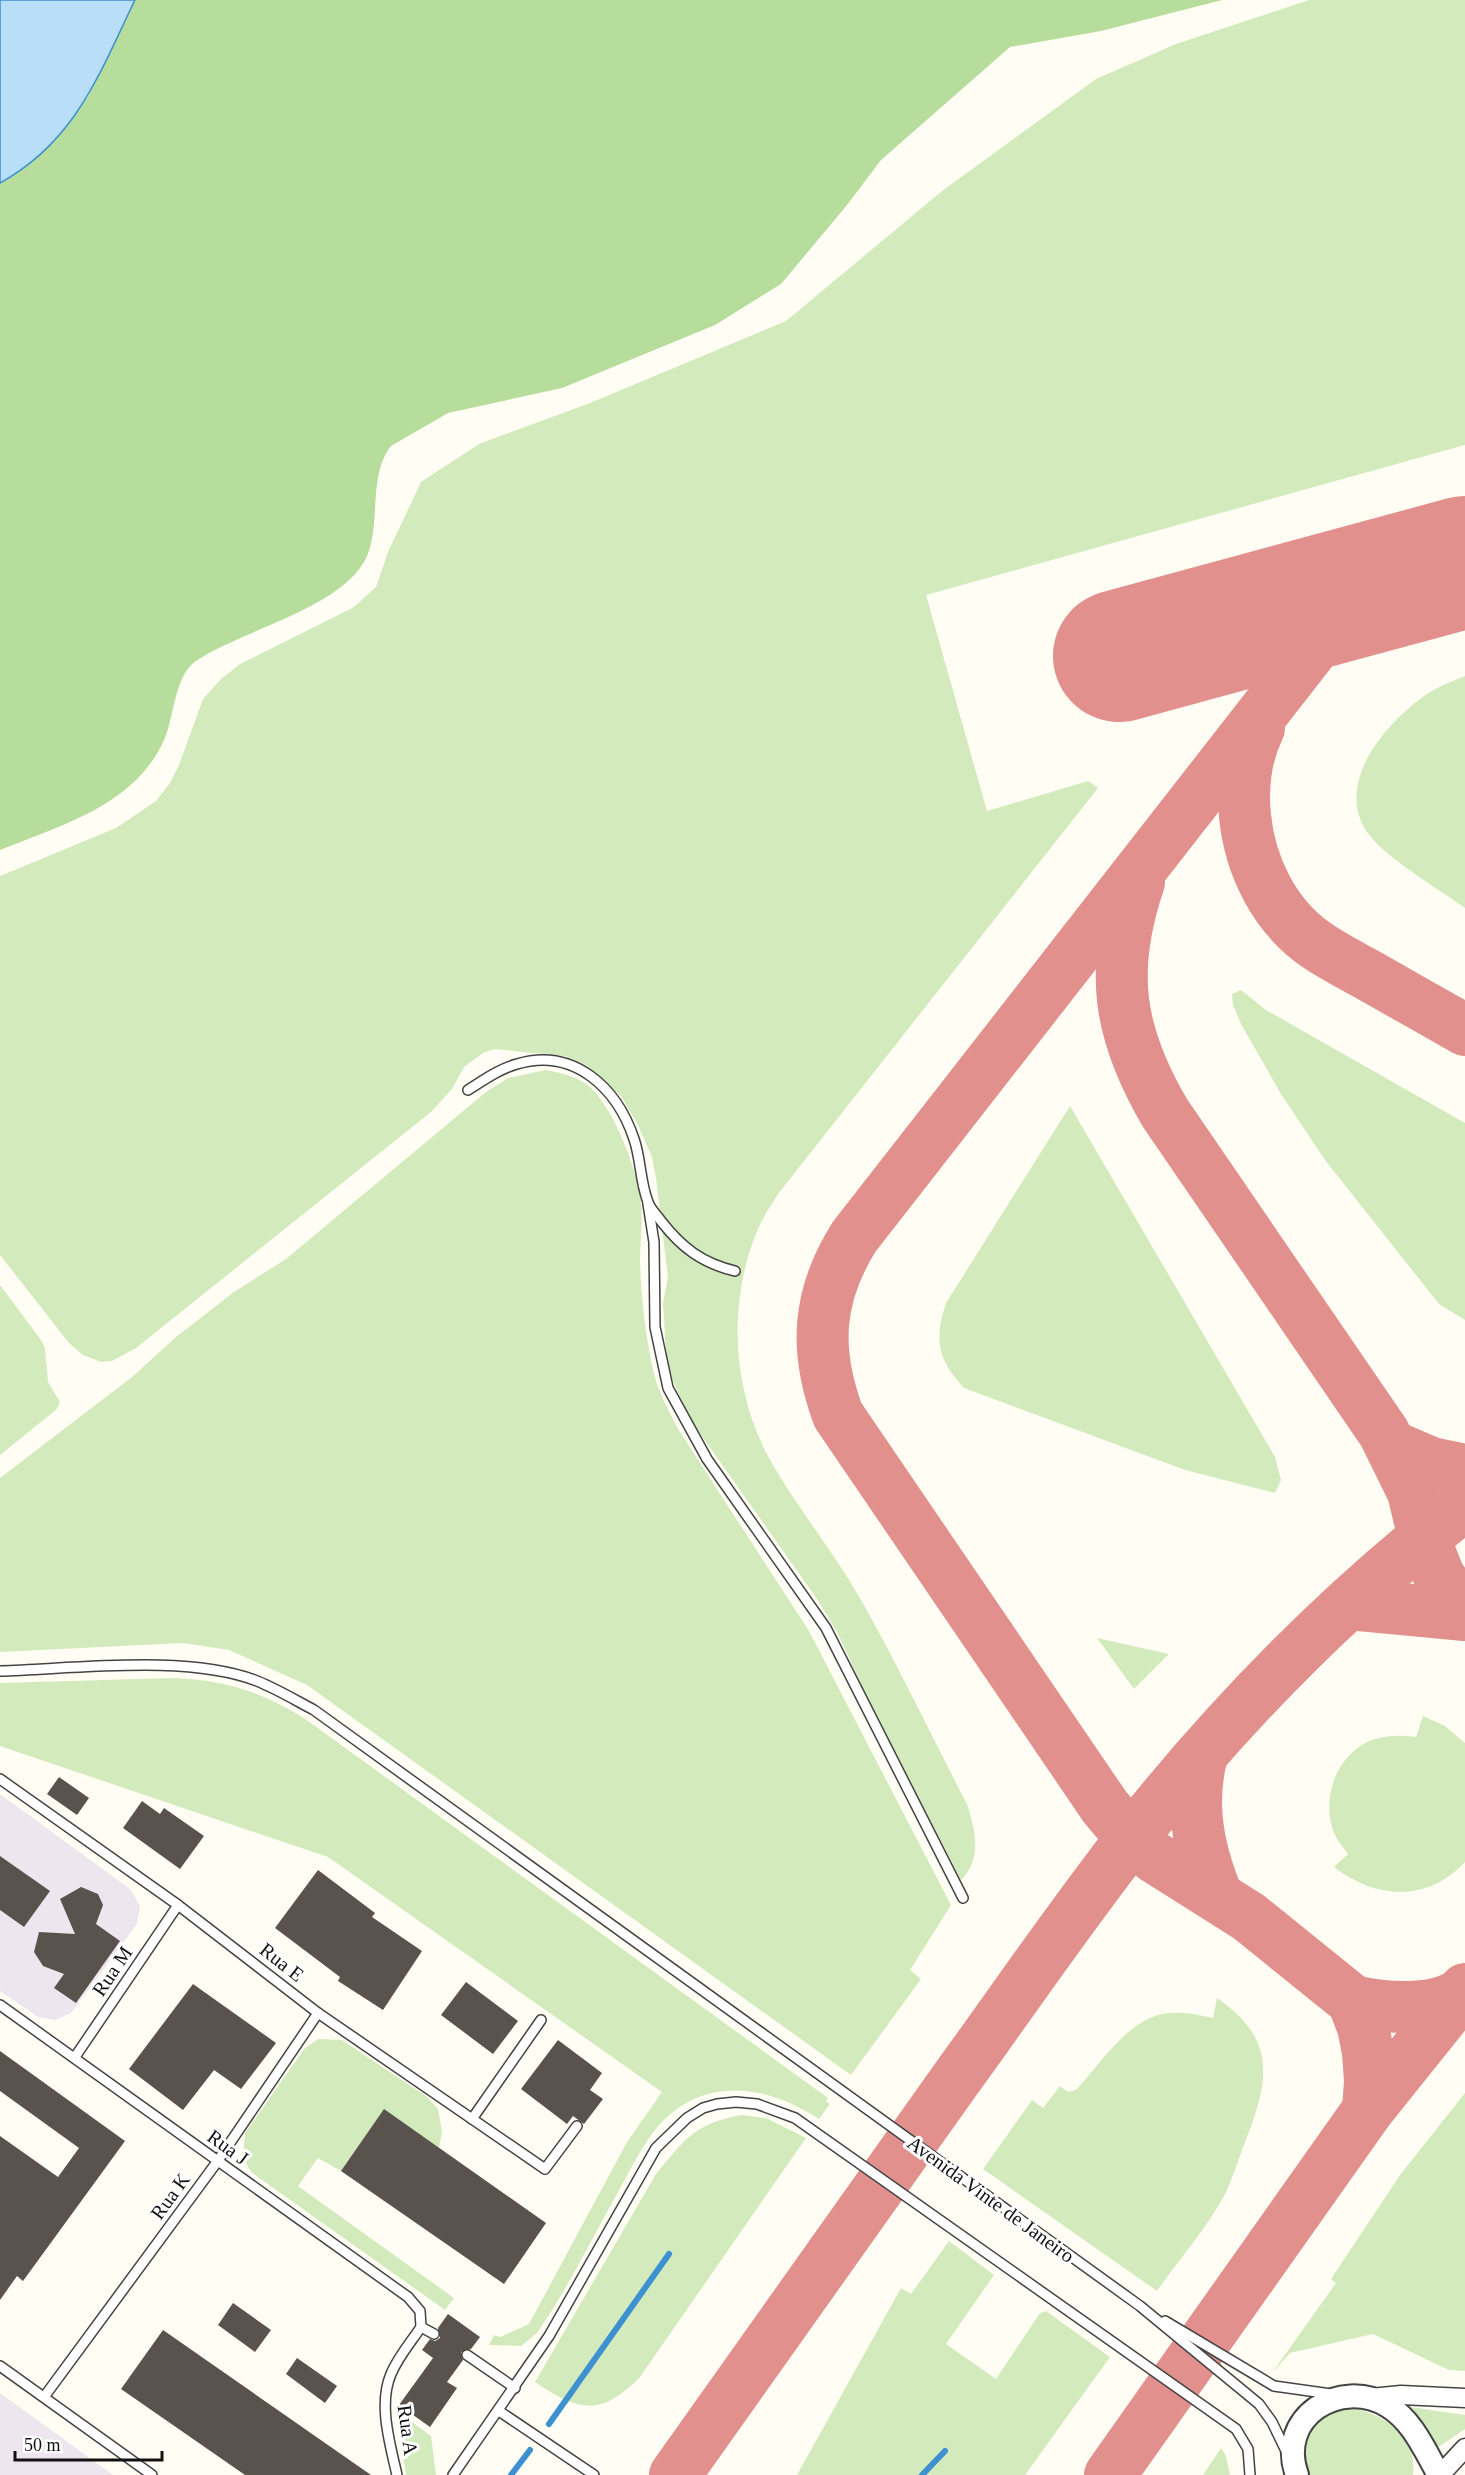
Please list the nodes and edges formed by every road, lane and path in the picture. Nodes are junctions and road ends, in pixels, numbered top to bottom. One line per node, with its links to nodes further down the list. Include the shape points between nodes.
1 (468, 1090): 2 (lane, via 496,1072 538,1060 577,1068 596,1080 611,1093 635,1141)
2 (648, 1204): 3 (lane, via 682,1246 699,1258); 6 (lane, via 654,1242 655,1327 668,1388 707,1459 826,1628)
3 (735, 1271)
4 (0, 1671): 15 (lane, Avenida Vinte de Janeiro, via 186,1666 255,1680 284,1693 314,1710)
5 (0, 1779): 7 (lane, Rua E)
6 (963, 1898)
7 (178, 1905): 9 (lane, Rua E); 11 (lane, Rua M)
8 (0, 2005): 11 (lane, Rua J)
9 (318, 2013): 12 (lane, Rua E); 14 (lane, Rua K)
10 (541, 2020): 12 (lane)
11 (75, 2057): 14 (lane, Rua J)
12 (472, 2118): 13 (lane, Rua E, via 545,2169)
13 (577, 2126)
14 (217, 2162): 16 (lane, Rua J, via 408,2297 420,2311); 21 (lane, Rua K)
15 (1140, 2306): 22 (lane, via 1274,2386); 27 (lane, via 1259,2404 1272,2422)
16 (421, 2326): 17 (lane); 29 (lane, Rua A, via 392,2372 386,2391)
17 (434, 2334)
18 (467, 2355): 20 (lane)
19 (0, 2366): 21 (lane)
20 (515, 2388): 24 (lane); 32 (lane, via 656,2148 703,2108 736,2102 757,2104 812,2129 1236,2429 1248,2449)
21 (44, 2397): 28 (lane)
22 (1361, 2398): 23 (street); 25 (street, via 1398,2413); 27 (street, via 1318,2405 1303,2417 1294,2438)
23 (1465, 2398)
24 (500, 2411): 30 (lane); 31 (lane)
25 (1421, 2445): 33 (street); 34 (street)
26 (1465, 2448): 34 (street)
27 (1293, 2471)
28 (152, 2475)
29 (396, 2475)
30 (453, 2475)
31 (594, 2475)
32 (1250, 2475)
33 (1424, 2475)
34 (1440, 2475)

